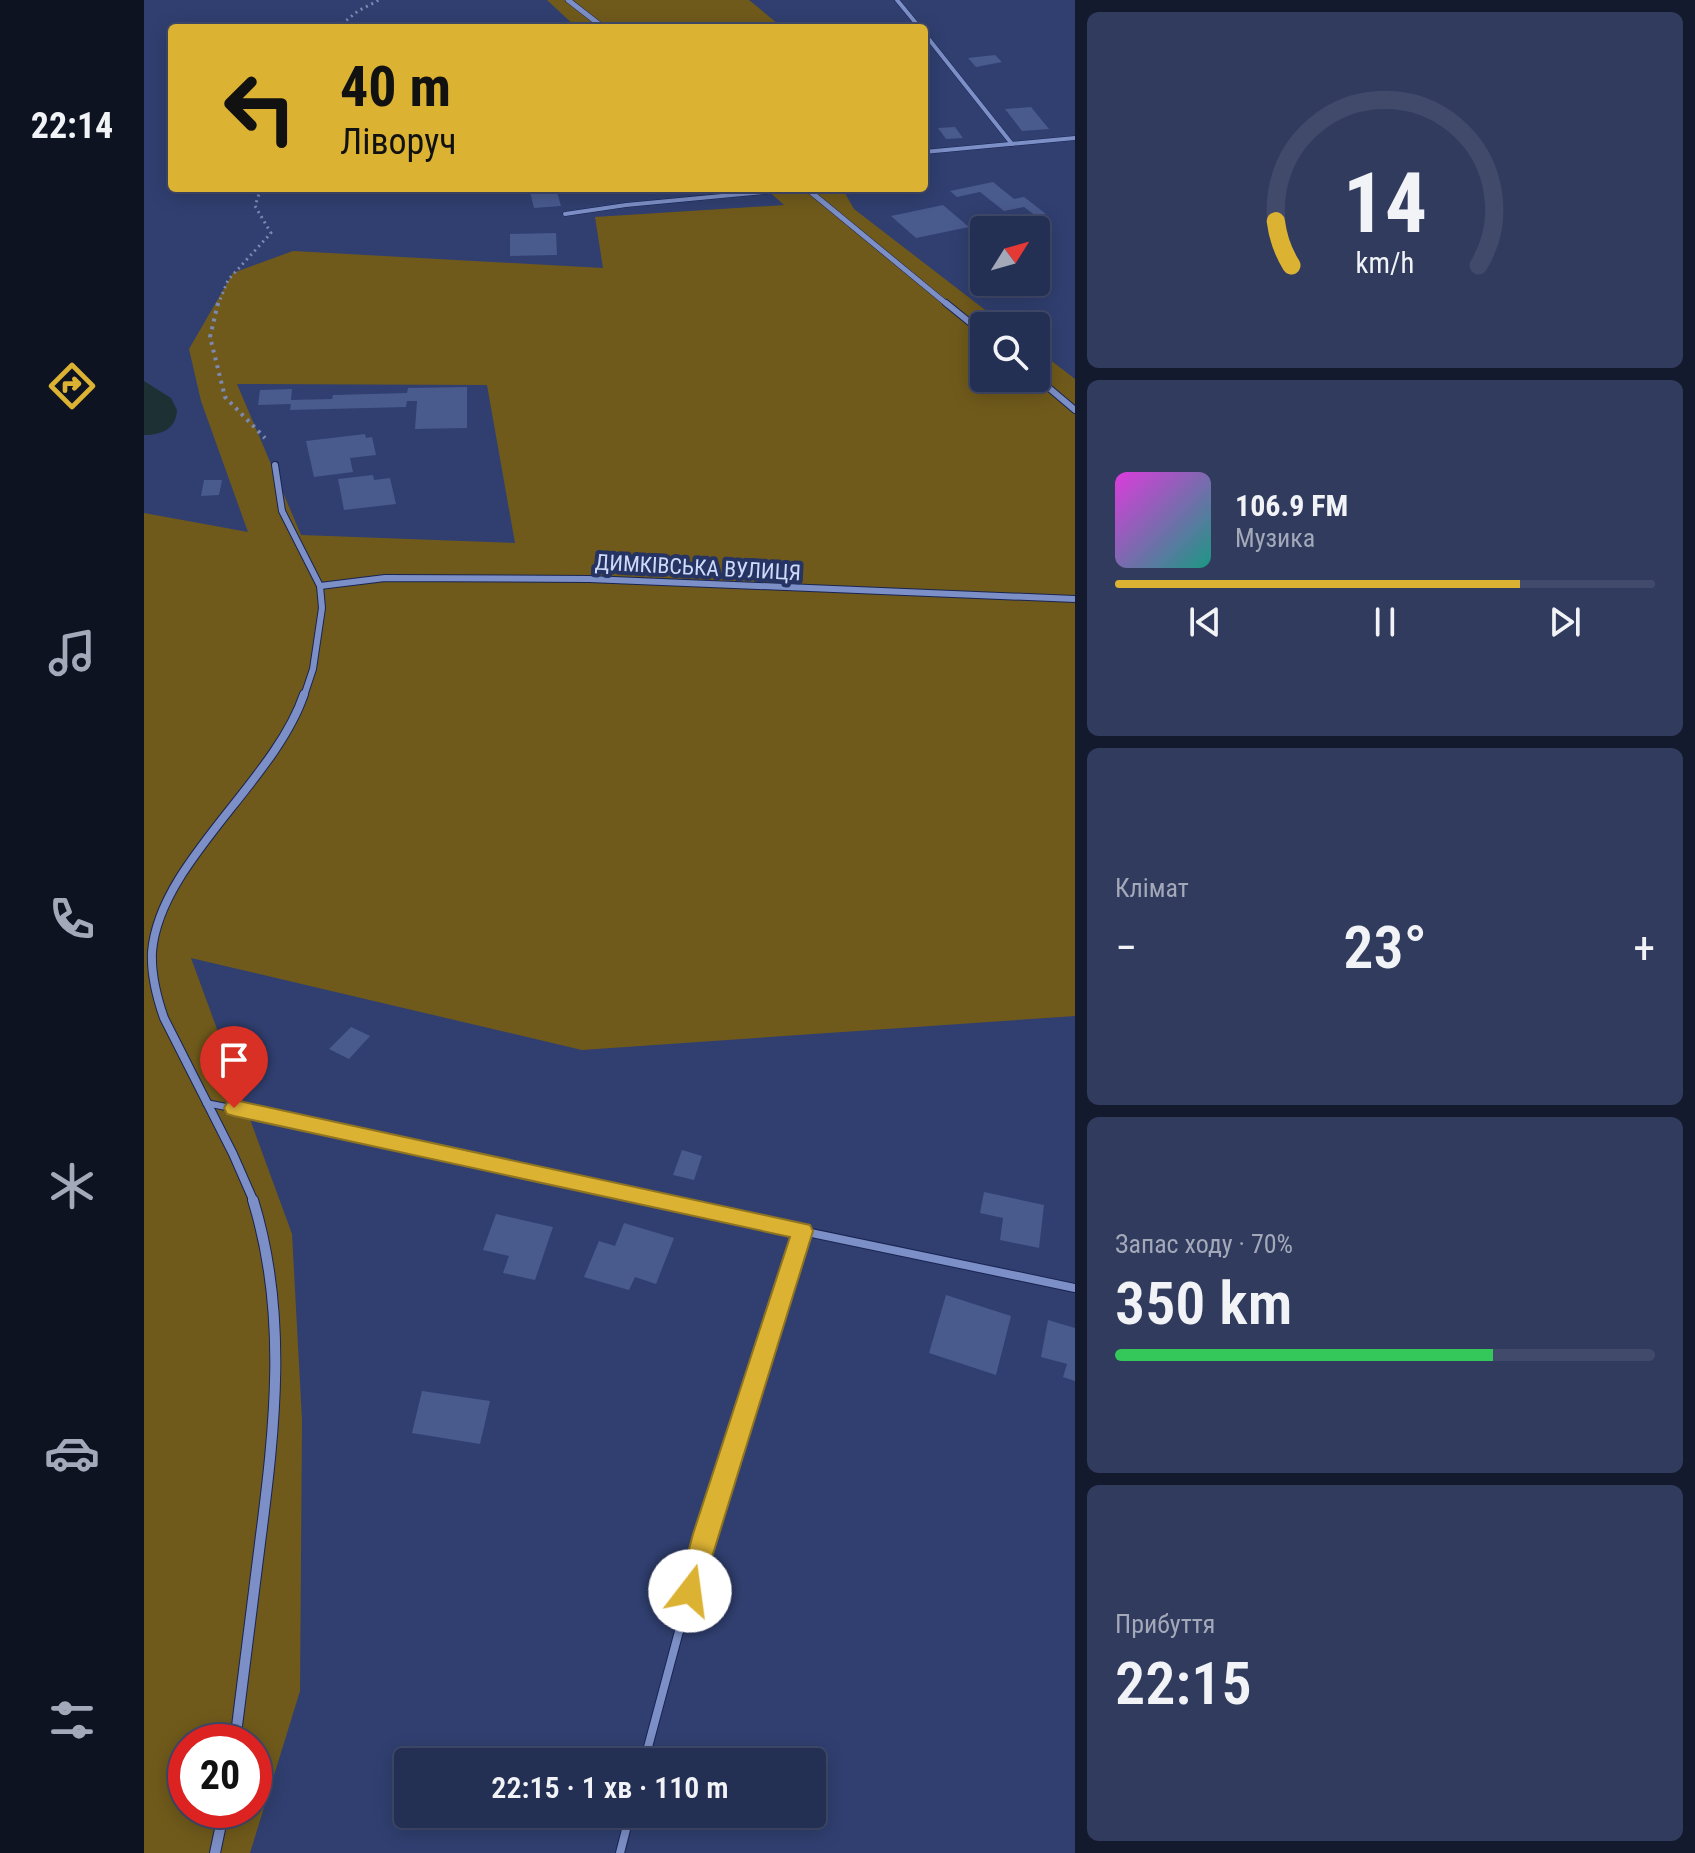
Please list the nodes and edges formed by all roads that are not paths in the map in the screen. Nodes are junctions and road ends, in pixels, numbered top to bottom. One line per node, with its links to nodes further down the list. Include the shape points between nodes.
1 (568, 0): 3 (street)
2 (897, 0): 4 (lane)
3 (599, 24)
4 (917, 24)
5 (928, 38): 7 (lane)
6 (1075, 138): 7 (lane)
7 (1012, 144): 8 (lane)
8 (928, 152)
9 (764, 192): 11 (lane)
10 (811, 192): 12 (street)
11 (565, 214)
12 (970, 323)
13 (1050, 389): 14 (street)
14 (1075, 410)
15 (275, 465): 16 (street, via 282,511)
16 (320, 586): 17 (street, ДИМКІВСЬКА ВУЛИЦЯ, via 385,578 589,579); 18 (street, via 313,669 302,701 278,747 196,855 160,915)
17 (1075, 599)
18 (149, 973): 19 (street, via 164,1018)
19 (206, 1103): 20 (lane); 22 (street, via 256,1210 269,1271 275,1343 274,1437)
20 (802, 1231): 21 (lane); 23 (lane, via 705,1534)
21 (1075, 1288)
22 (237, 1724)
23 (648, 1748)
24 (220, 1828): 26 (street)
25 (626, 1828): 27 (lane)
26 (215, 1853)
27 (620, 1853)

